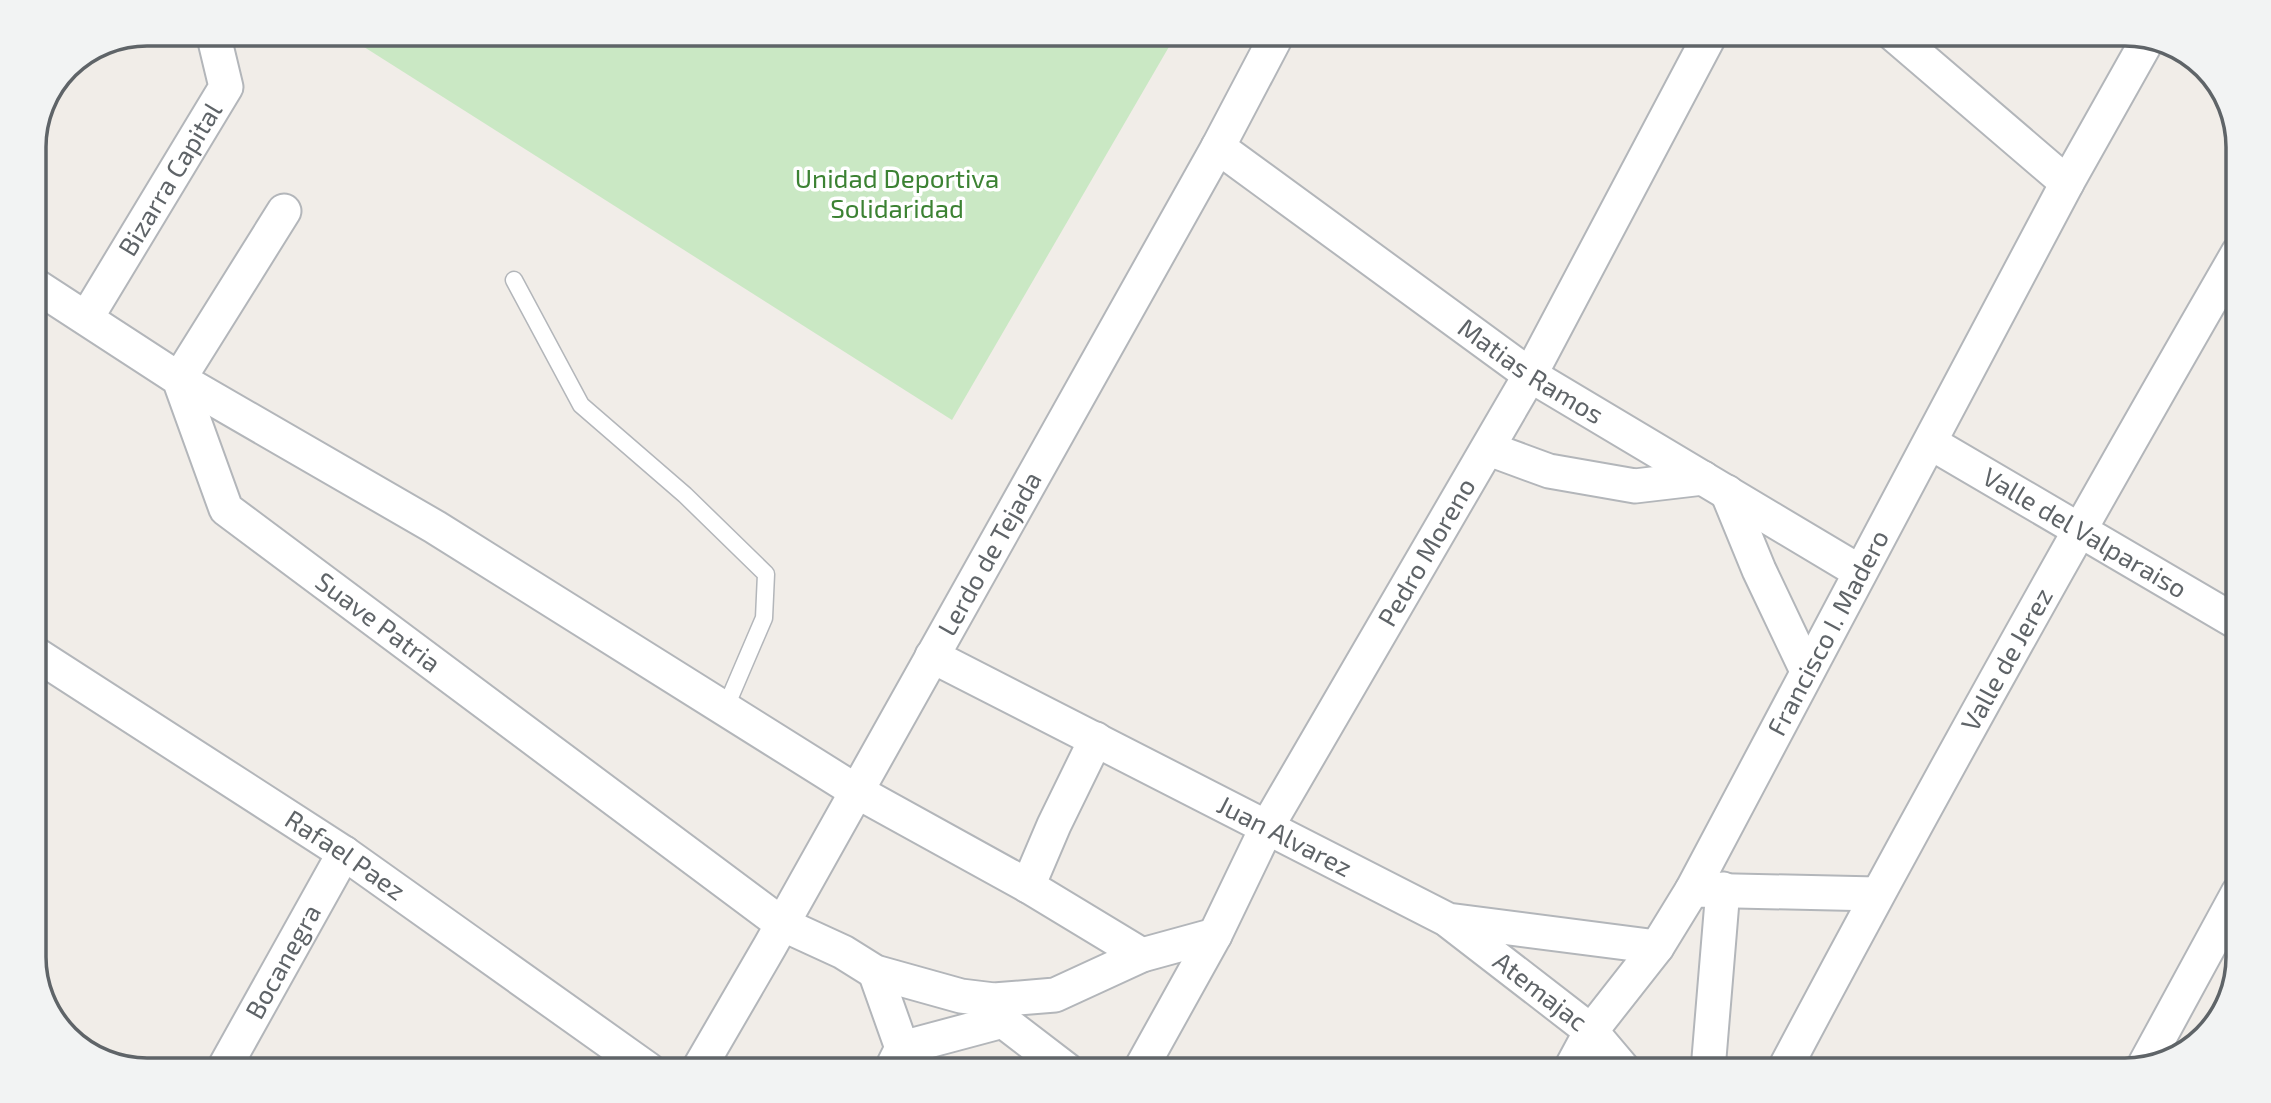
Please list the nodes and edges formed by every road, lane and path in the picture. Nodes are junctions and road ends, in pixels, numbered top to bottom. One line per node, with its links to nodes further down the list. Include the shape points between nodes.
1 (216, 46): 12 (street, Bizarra Capital, via 226,87)
2 (1271, 46): 6 (street, Lerdo de Tejada)
3 (1704, 46): 13 (street, Pedro Moreno)
4 (1907, 46): 7 (street)
5 (2143, 47): 7 (street, Francisco I. Madero)
6 (1219, 147): 13 (street, Matias Ramos); 21 (street, Lerdo de Tejada)
7 (2067, 183): 15 (street, Francisco I. Madero)
8 (284, 211): 14 (street)
9 (2225, 275): 18 (street, Valle de Jerez)
10 (514, 280): 24 (lane, via 581,405 685,495 766,574 764,618)
11 (46, 292): 12 (street)
12 (87, 317): 14 (street)
13 (1531, 375): 16 (street, Pedro Moreno); 17 (street, Matias Ramos)
14 (179, 379): 24 (street, via 435,527); 34 (street, Suave Patria, via 226,509)
15 (1931, 443): 18 (street, Valle del Valparaiso); 19 (street, Francisco I. Madero)
16 (1489, 449): 17 (street, via 1549,471 1635,486); 27 (street, Pedro Moreno)
17 (1715, 485): 19 (street, Matias Ramos); 23 (street)
18 (2078, 529): 20 (street, Valle del Valparaiso); 31 (street, Valle de Jerez)
19 (1860, 572): 23 (street, Francisco I. Madero)
20 (2226, 616)
21 (932, 656): 25 (street, Juan Alvarez); 26 (street, Lerdo de Tejada)
22 (46, 661): 28 (street, Rafael Paez)
23 (1807, 671): 30 (street, Francisco I. Madero)
24 (725, 709): 26 (street)
25 (1096, 739): 27 (street, Juan Alvarez); 29 (street)
26 (856, 791): 29 (street); 34 (street, Lerdo de Tejada)
27 (1267, 827): 33 (street, Juan Alvarez); 35 (street, Pedro Moreno)
28 (344, 853): 42 (street, Bocanegra); 43 (street, Rafael Paez)
29 (1028, 886): 37 (street)
30 (1708, 890): 31 (street); 36 (street, Francisco I. Madero); 51 (street)
31 (1877, 894): 52 (street, Valle de Jerez)
32 (2226, 915): 41 (street)
33 (1448, 920): 36 (street, Juan Alvarez); 40 (street, Atemajac)
34 (782, 923): 38 (street, Suave Patria); 44 (street, Lerdo de Tejada)
35 (1215, 935): 37 (street); 48 (street, Pedro Moreno)
36 (1657, 947): 40 (street, Francisco I. Madero)
37 (1142, 955): 39 (street, via 1055,995)
38 (875, 972): 39 (street, Suave Patria); 45 (street)
39 (999, 1011): 46 (street); 47 (street)
40 (1591, 1031): 49 (street, Francisco I. Madero); 50 (street, Atemajac)
41 (2151, 1054)
42 (230, 1058)
43 (632, 1058)
44 (705, 1058)
45 (896, 1058)
46 (898, 1058)
47 (1053, 1058)
48 (1147, 1058)
49 (1576, 1058)
50 (1614, 1058)
51 (1708, 1058)
52 (1790, 1058)

